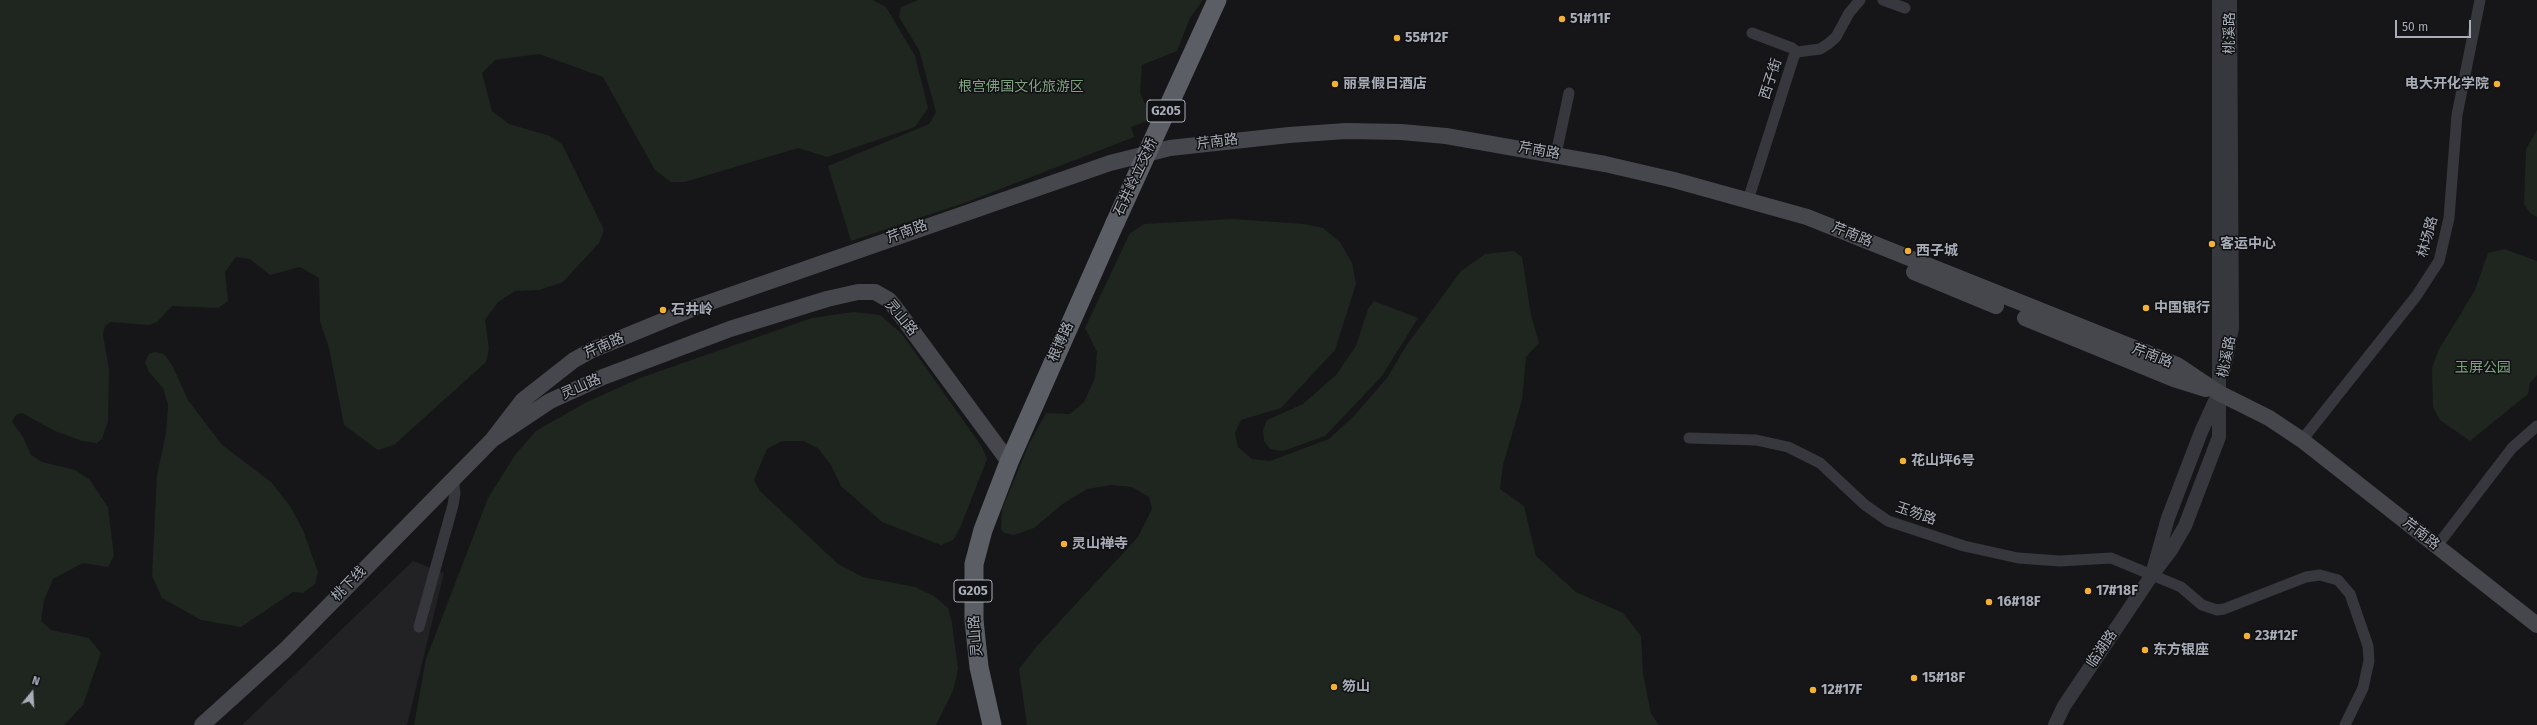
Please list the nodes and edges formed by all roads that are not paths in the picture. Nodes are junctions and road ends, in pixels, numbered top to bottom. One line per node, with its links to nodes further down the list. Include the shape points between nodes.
1 (1217, 0): 13 (highway, 石井岭立交桥 / G205, bridge)
2 (1860, 0): 9 (street, 西子街, via 1828,44 1820,49)
3 (1883, 0): 7 (street)
4 (2219, 0): 14 (street, 桃溪路)
5 (2230, 0): 14 (street, 桃溪路, via 2232,328)
6 (2480, 0): 18 (street, 林场路, via 2457,116 2449,218 2439,261 2418,296)
7 (1905, 8)
8 (1752, 33): 9 (street)
9 (1797, 52): 12 (street, 西子街)
10 (1569, 92): 11 (street)
11 (1556, 154): 12 (main road, 芹南路, via 1674,180); 17 (main road, 芹南路, via 1446,136 1346,131 1170,148 1110,163 699,306 592,350 574,360 523,400)
12 (1748, 200): 14 (main road, 芹南路, via 1807,217 2177,365)
13 (1115, 223): 19 (highway, 根博路 / G205)
14 (2220, 393): 18 (main road, 芹南路, via 2262,414); 22 (street, 临湖路, via 2219,437 2185,526)
15 (2537, 426): 21 (street, via 2512,448)
16 (1689, 438): 22 (street, 玉笏路, via 1756,440 1788,447 1820,463 1866,506 1888,521 1964,546 2018,558 2060,561 2111,558)
17 (493, 439): 19 (main road, 灵山路, via 550,401 603,377 730,329 827,299 858,292 876,292 889,300 900,314); 20 (main road, 桃下线)
18 (2302, 440): 21 (main road, 芹南路)
19 (1008, 462): 26 (highway, 灵山路 / G205, via 983,530 974,564 973,580 979,667)
20 (453, 478): 24 (street, via 453,505); 25 (main road, 桃下线, via 285,650)
21 (2437, 546): 23 (main road, 芹南路)
22 (2152, 575): 27 (street, 临湖路, via 2064,706); 28 (street, 玉笏路, via 2181,587 2202,605 2217,610 2306,577 2320,575 2344,583 2364,634 2368,661 2363,688)
23 (2537, 625)
24 (419, 627)
25 (202, 725)
26 (992, 725)
27 (2055, 725)
28 (2345, 725)

